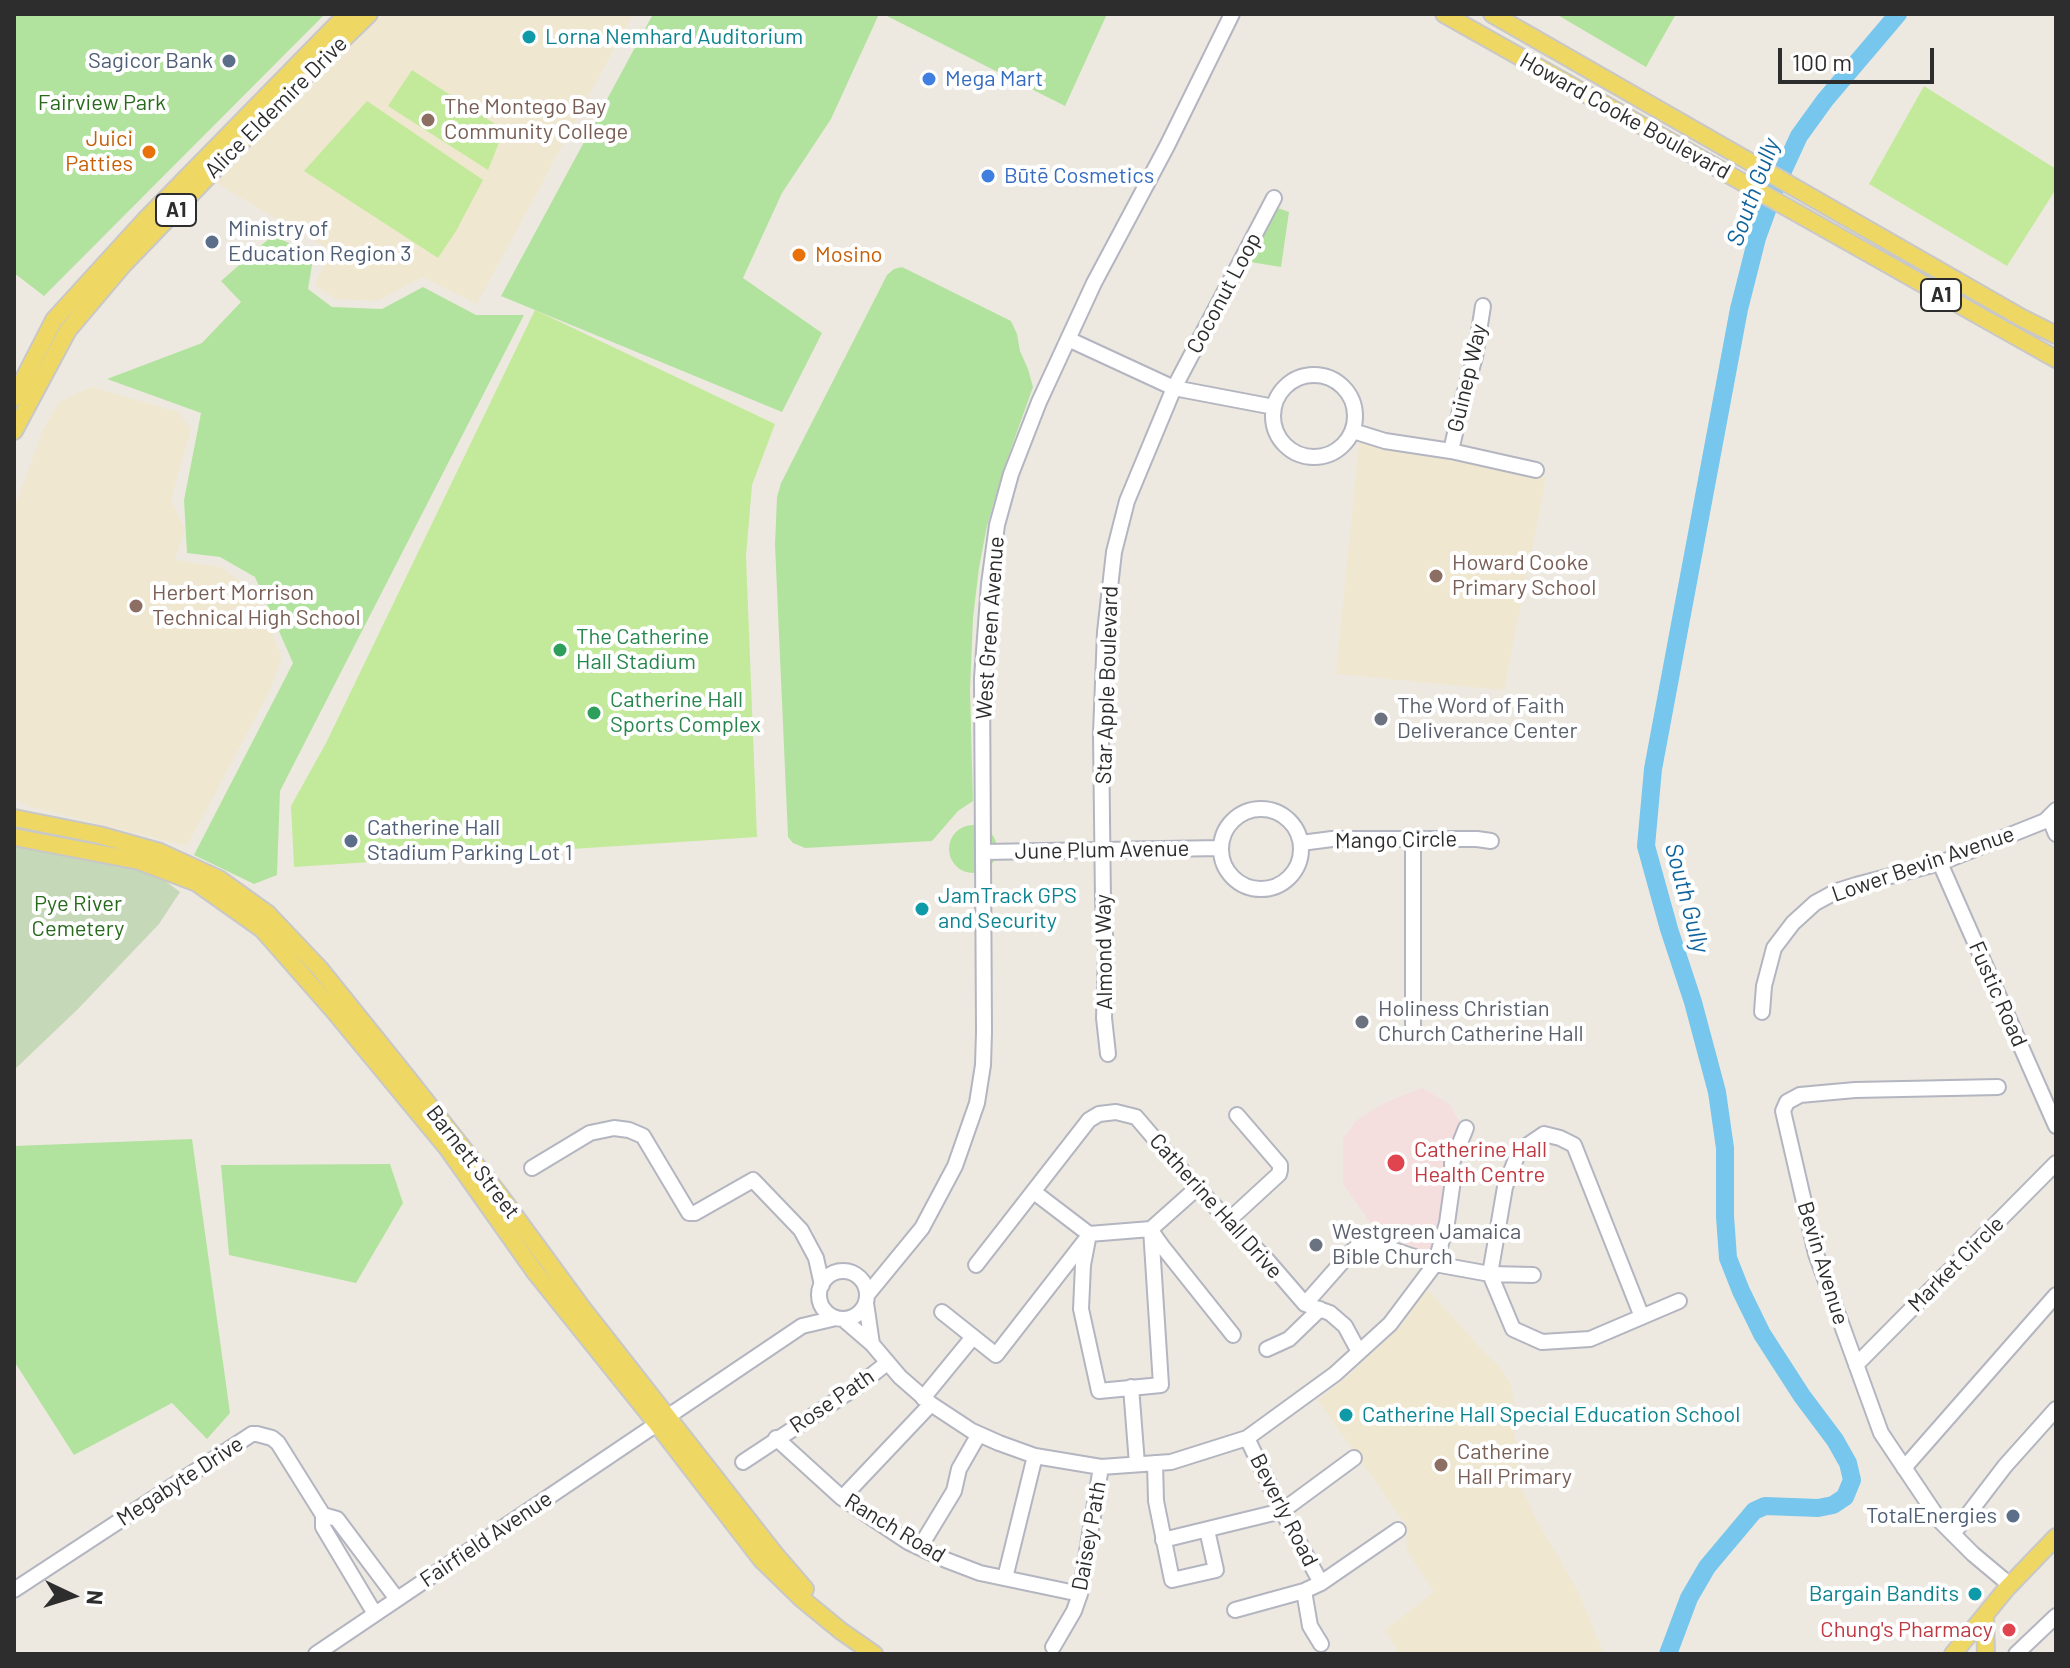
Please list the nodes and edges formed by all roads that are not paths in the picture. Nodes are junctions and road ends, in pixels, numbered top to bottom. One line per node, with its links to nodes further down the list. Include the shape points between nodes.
1 (347, 14): 12 (main road, Alice Eldemire Drive / A1, via 54,320)
2 (369, 14): 14 (main road, Alice Eldemire Drive / A1, via 122,266 68,330)
3 (1232, 14): 9 (street, West Green Avenue)
4 (1444, 14): 10 (main road, Howard Cooke Boulevard / A1)
5 (1492, 14): 8 (main road, Howard Cooke Boulevard / A1)
6 (1274, 198): 11 (street, Coconut Loop)
7 (1483, 306): 16 (street, Guinep Way)
8 (2056, 335)
9 (1068, 339): 11 (street); 27 (street, West Green Avenue, via 1011,474 997,525 982,678)
10 (2056, 359)
11 (1174, 388): 13 (street); 26 (street, Star Apple Boulevard, via 1127,501 1112,566 1101,733)
12 (14, 398)
13 (1274, 407): 15 (street, via 1276,431 1301,455 1338,450); 15 (street, via 1290,383 1324,375 1351,397)
14 (14, 431)
15 (1353, 431): 16 (street)
16 (1451, 451): 17 (street)
17 (1536, 470)
18 (2053, 814): 20 (street); 28 (street, Lower Bevin Avenue)
19 (14, 818): 69 (main road, Barnett Street, via 160,852 219,879 268,914 320,969 498,1193)
20 (2056, 834)
21 (14, 837): 69 (main road, Barnett Street, via 139,861 197,883 262,929 448,1149 535,1272)
22 (1413, 839): 23 (street, Mango Circle); 24 (street, Mango Circle); 30 (street)
23 (1491, 841)
24 (1301, 843): 25 (street, via 1288,819 1263,809 1239,815); 25 (street, via 1291,874 1262,889 1236,880 1225,866)
25 (1221, 848): 26 (street, June Plum Avenue)
26 (1104, 849): 27 (street, June Plum Avenue); 31 (street, Almond Way)
27 (983, 852): 46 (street, West Green Avenue, via 983,1065 977,1103 955,1166 922,1228)
28 (1940, 863): 29 (street, Lower Bevin Avenue, via 1837,891 1815,903 1774,948); 34 (street, Fustic Road)
29 (1762, 1012)
30 (1413, 1036)
31 (1108, 1054)
32 (1998, 1087): 65 (street, Bevin Avenue, via 1800,1095 1784,1107 1816,1254)
33 (1237, 1115): 40 (street, via 1280,1170)
34 (2056, 1126)
35 (1466, 1128): 44 (street, via 1452,1163 1447,1223)
36 (2056, 1163): 65 (street, Market Circle)
37 (532, 1168): 43 (street, via 590,1133 629,1130 643,1136 689,1213 753,1180 801,1230)
38 (1197, 1188): 39 (street, Catherine Hall Drive, via 1136,1117 1116,1112 1089,1120); 40 (street, Catherine Hall Drive); 41 (street)
39 (1034, 1192): 42 (street); 45 (street, Catherine Hall Drive)
40 (1229, 1220): 54 (street, Catherine Hall Drive)
41 (1151, 1229): 42 (street); 59 (street); 66 (street, via 1161,1385)
42 (1089, 1234): 60 (street, via 996,1355); 66 (street, via 1081,1309 1099,1391)
43 (816, 1258): 47 (street); 50 (street)
44 (1435, 1264): 48 (street); 54 (street, via 1373,1243 1360,1244); 63 (street, via 1390,1324)
45 (976, 1265)
46 (887, 1269): 47 (street); 52 (street, West Green Avenue)
47 (846, 1273): 50 (street, via 829,1276); 52 (street, via 863,1281)
48 (1490, 1274): 49 (street); 56 (street, via 1513,1329 1542,1342 1590,1339); 56 (street, via 1505,1187 1519,1151 1544,1134 1560,1138 1574,1145)
49 (1533, 1275)
50 (821, 1290): 57 (street, via 824,1310); 58 (street)
51 (2056, 1295): 79 (street)
52 (867, 1299): 57 (street, via 858,1315); 61 (street)
53 (1679, 1301): 56 (street)
54 (1313, 1307): 62 (street, via 1289,1339); 63 (street, Catherine Hall Drive, via 1345,1326)
55 (942, 1312): 60 (street)
56 (1642, 1317)
57 (840, 1319): 58 (street); 61 (street)
58 (802, 1326): 69 (street)
59 (1233, 1335)
60 (973, 1337): 67 (street)
61 (872, 1344): 64 (street)
62 (1267, 1349)
63 (1359, 1352): 72 (street)
64 (887, 1363): 67 (street); 71 (street, Rose Path)
65 (1856, 1365): 79 (street, Bevin Avenue, via 1881,1433)
66 (1131, 1387): 77 (street)
67 (927, 1401): 70 (street); 80 (street)
68 (2056, 1409): 85 (street)
69 (662, 1420): 95 (street, Fairfield Avenue); 103 (main road, Barnett Street, via 761,1559 802,1599)
70 (979, 1434): 73 (street); 88 (street, via 959,1469 954,1491)
71 (776, 1438): 75 (street, Rose Path); 80 (street, Ranch Road)
72 (1247, 1438): 76 (street); 81 (street, Beverly Road)
73 (1035, 1456): 78 (street); 89 (street)
74 (1354, 1458): 81 (street)
75 (743, 1462)
76 (1155, 1463): 77 (street); 87 (street)
77 (1137, 1464): 78 (street)
78 (1101, 1467): 94 (street, Daisey Path)
79 (1904, 1468): 85 (street, Bevin Avenue)
80 (842, 1498): 88 (street, Ranch Road)
81 (1282, 1511): 83 (street); 90 (street, Beverly Road)
82 (323, 1515): 92 (street, Megabyte Drive, via 278,1443 252,1434); 95 (street, Megabyte Drive, via 337,1519); 97 (street, Megabyte Drive, via 323,1527)
83 (1207, 1530): 87 (street); 87 (street, via 1215,1571 1172,1580)
84 (1398, 1530): 90 (street)
85 (1953, 1534): 91 (street, Bevin Avenue)
86 (2056, 1537): 91 (main road)
87 (1163, 1540)
88 (920, 1547): 89 (street, Ranch Road)
89 (1005, 1578): 94 (street, Ranch Road)
90 (1321, 1583): 93 (street)
91 (2010, 1585): 99 (main road)
92 (14, 1590)
93 (1304, 1591): 96 (street); 100 (street, via 1310,1626)
94 (1080, 1594): 101 (street, Daisey Path)
95 (397, 1599): 97 (street, Fairfield Avenue)
96 (1235, 1610)
97 (375, 1614): 102 (street, Fairfield Avenue)
98 (2056, 1616): 106 (street)
99 (1985, 1617): 104 (main road); 105 (main road)
100 (1321, 1644)
101 (1053, 1647)
102 (316, 1654)
103 (874, 1654)
104 (1953, 1654)
105 (1986, 1654)
106 (2016, 1654)

